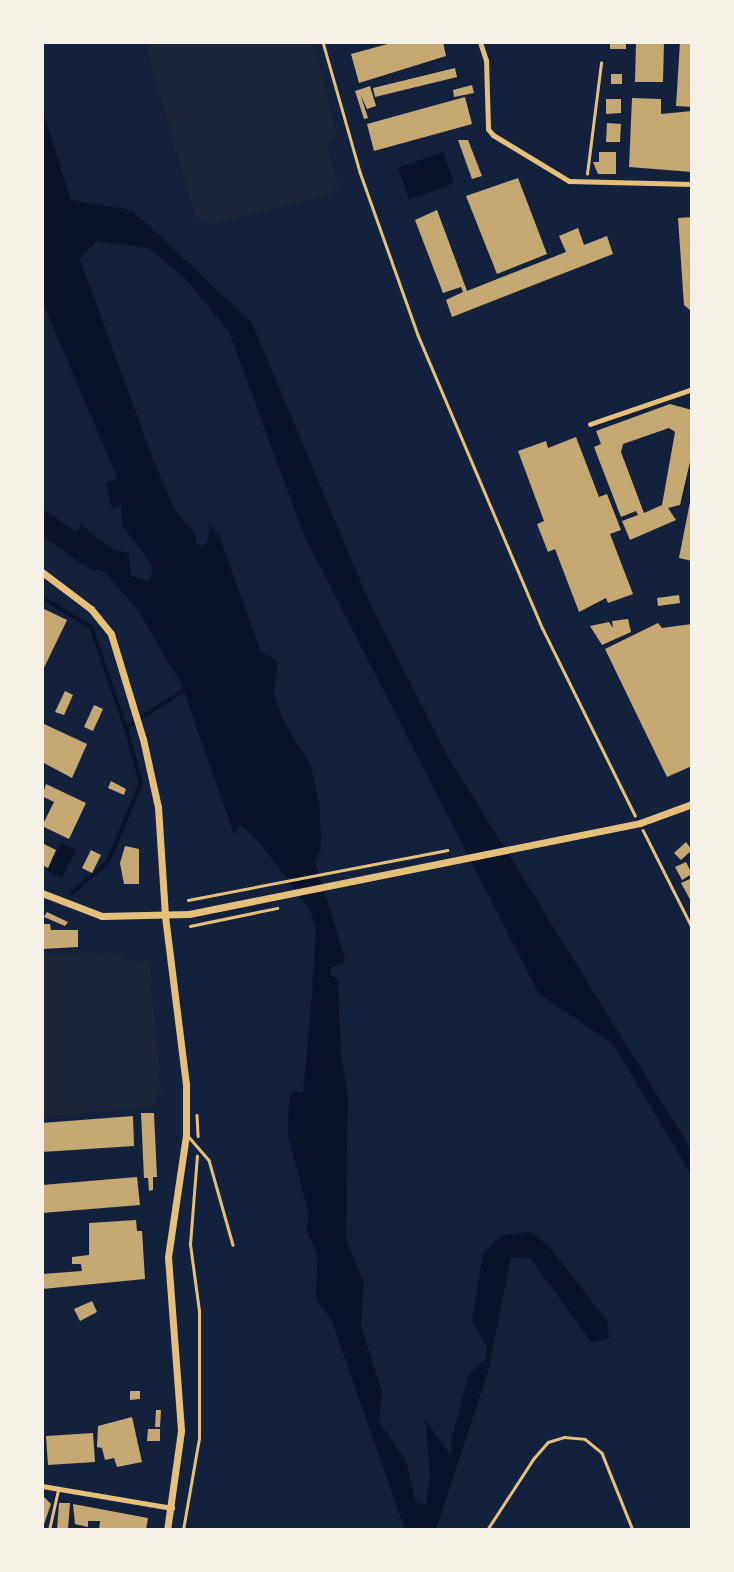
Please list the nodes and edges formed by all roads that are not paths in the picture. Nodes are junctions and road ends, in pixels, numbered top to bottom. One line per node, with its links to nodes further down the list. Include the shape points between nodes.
1 (480, 42): 2 (street, via 486,60 488,129 569,181)
2 (692, 184)
3 (692, 389): 4 (street)
4 (590, 424)
5 (42, 572): 8 (street, via 91,609 111,634 152,775)
6 (692, 804): 8 (street, via 639,823)
7 (42, 893): 8 (street, via 103,916)
8 (165, 916): 9 (street, via 181,1033)
9 (186, 1135): 10 (lane, via 209,1160); 13 (street, via 168,1257 181,1431)
10 (233, 1245)
11 (42, 1486): 12 (street)
12 (58, 1490): 13 (street); 14 (lane)
13 (172, 1508): 15 (street)
14 (49, 1530)
15 (167, 1530)

